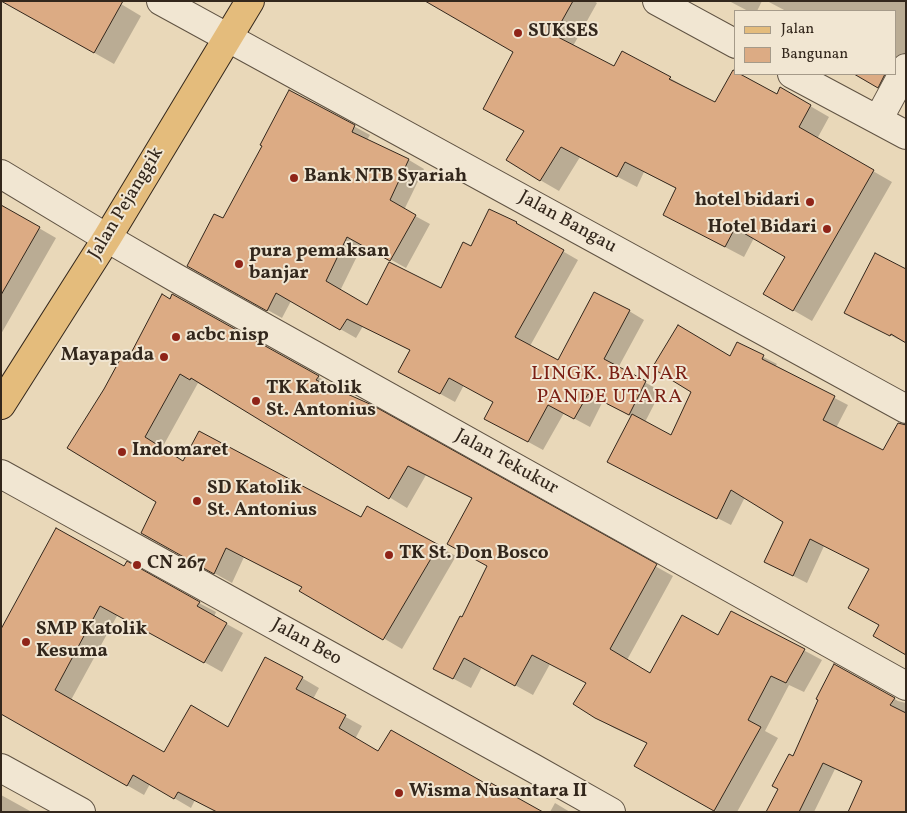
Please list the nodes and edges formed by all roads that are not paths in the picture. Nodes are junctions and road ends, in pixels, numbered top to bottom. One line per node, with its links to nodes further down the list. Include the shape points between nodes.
1 (161, 1): 4 (street, Jalan Bangau)
2 (250, 1): 4 (main road, Jalan Pejanggik)
3 (657, 1): 5 (street)
4 (228, 38): 11 (main road, Jalan Pejanggik); 13 (street, Jalan Bangau)
5 (734, 43)
6 (906, 68): 8 (street)
7 (794, 75): 8 (street)
8 (878, 120): 9 (street)
9 (906, 135)
10 (1, 174): 11 (street, Jalan Tekukur)
11 (107, 238): 12 (main road, Jalan Pejanggik); 15 (street, Jalan Tekukur)
12 (1, 404)
13 (906, 409)
14 (1, 474): 18 (street, Jalan Beo)
15 (906, 686)
16 (1, 768): 17 (street)
17 (81, 812)
18 (611, 812)

